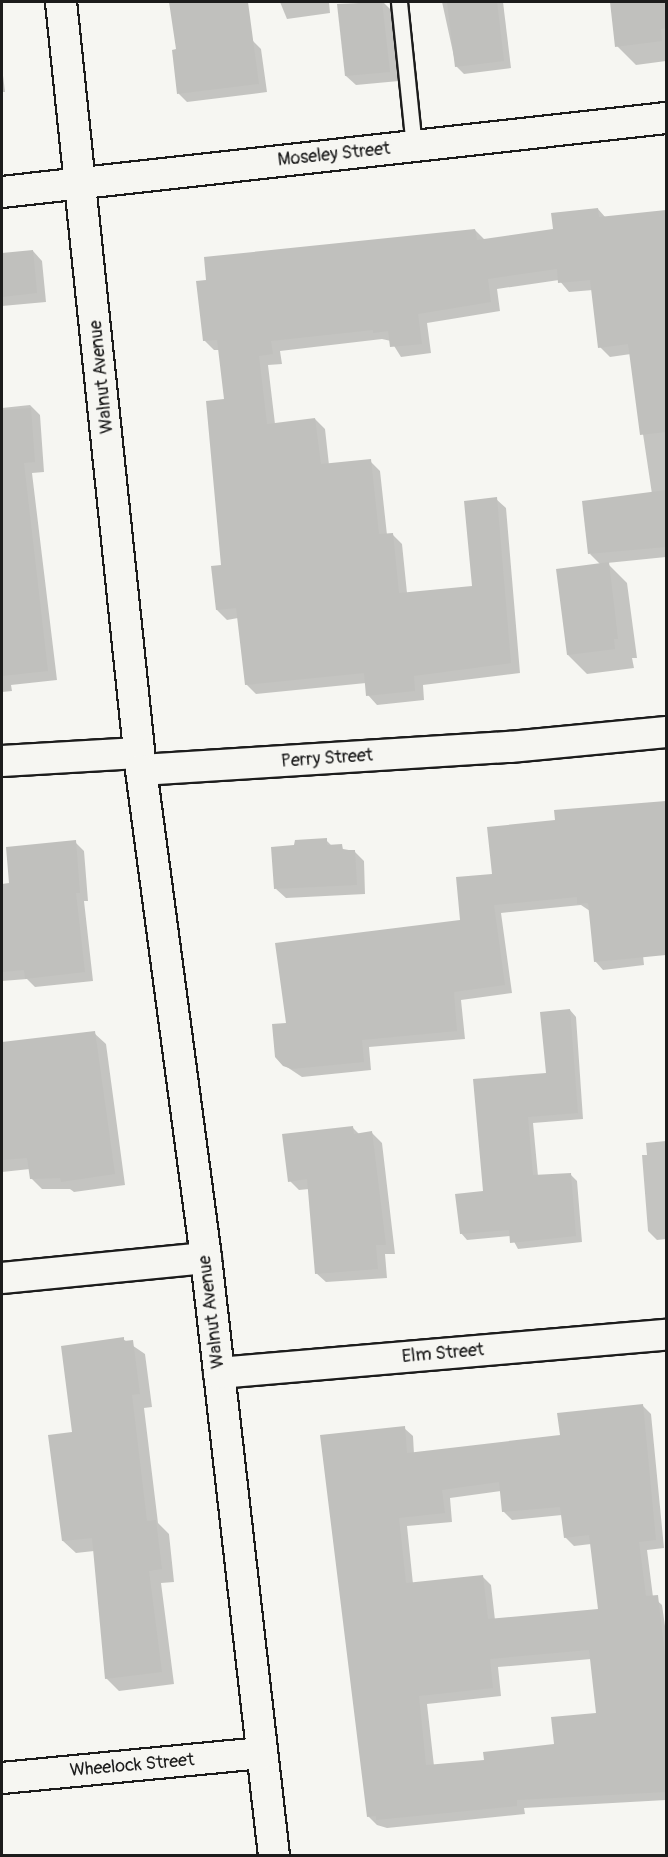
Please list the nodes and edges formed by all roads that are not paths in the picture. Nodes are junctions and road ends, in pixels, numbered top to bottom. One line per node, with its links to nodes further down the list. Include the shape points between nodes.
1 (61, 2): 5 (street, Walnut Avenue)
2 (399, 2): 4 (lane)
3 (666, 118): 4 (street, Moseley Street)
4 (414, 146): 5 (street, Moseley Street)
5 (82, 184): 6 (street, Moseley Street); 9 (street, Walnut Avenue)
6 (2, 192)
7 (666, 732): 9 (street, Perry Street, via 510,747)
8 (2, 761): 9 (street, Perry Street)
9 (140, 761): 10 (street, Walnut Avenue)
10 (206, 1258): 11 (street); 13 (street, Walnut Avenue)
11 (2, 1278)
12 (666, 1335): 13 (street, Elm Street)
13 (219, 1373): 14 (street, Walnut Avenue)
14 (262, 1753): 15 (street, Wheelock Street); 16 (street, Walnut Avenue)
15 (2, 1778)
16 (274, 1856)

